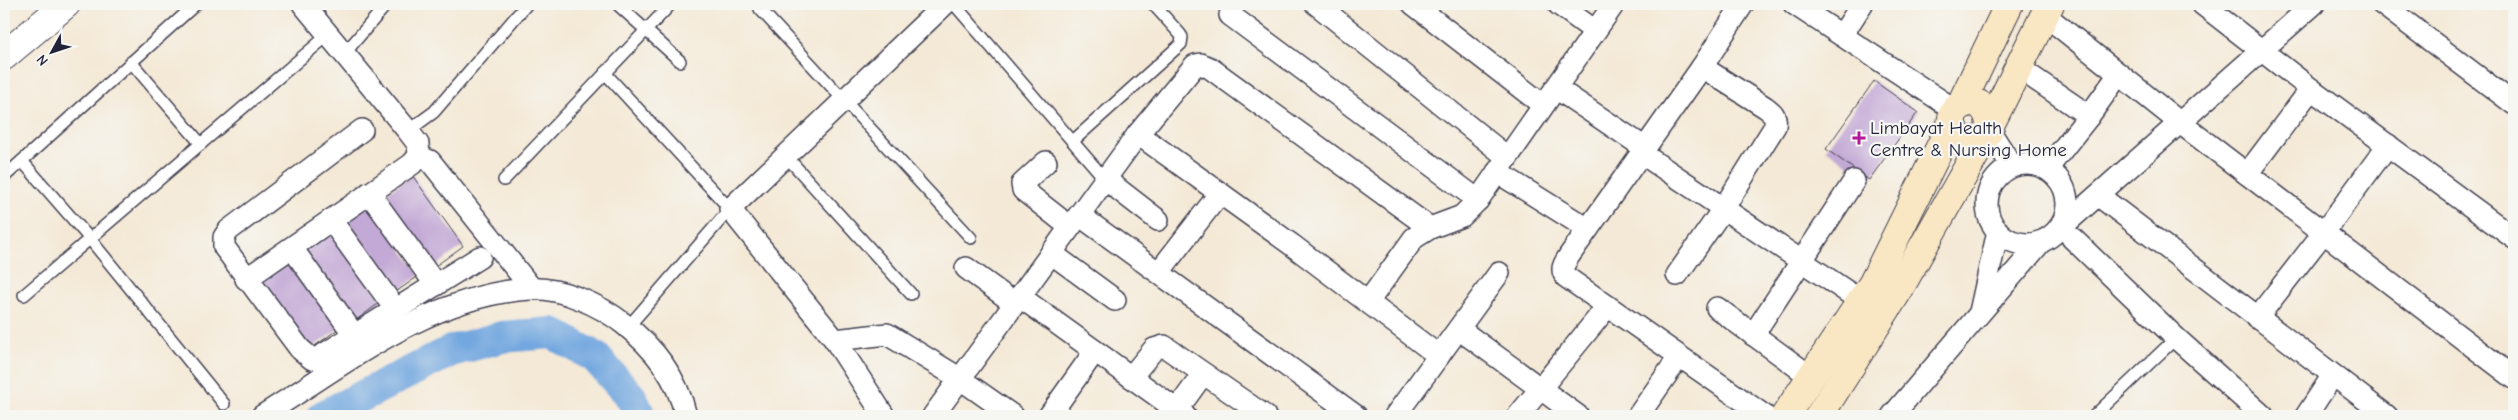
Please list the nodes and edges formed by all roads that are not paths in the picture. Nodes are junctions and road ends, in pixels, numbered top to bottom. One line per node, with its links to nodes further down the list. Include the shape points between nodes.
1 (66, 4): 31 (street)
2 (196, 4): 33 (lane)
3 (303, 4): 27 (street)
4 (387, 4): 30 (lane)
5 (527, 4): 48 (lane, via 434,112)
6 (617, 4): 25 (lane)
7 (671, 4): 25 (lane)
8 (945, 4): 40 (street)
9 (954, 4): 50 (lane)
10 (1153, 4): 50 (lane, via 1180,34 1180,44)
11 (1316, 4): 58 (street)
12 (1413, 4): 42 (street)
13 (1558, 4): 26 (street)
14 (1614, 4): 26 (street)
15 (1743, 4): 34 (street)
16 (1862, 4): 28 (street)
17 (2009, 4): 43 (main road)
18 (2202, 4): 29 (street)
19 (2314, 4): 29 (street)
20 (2382, 4): 41 (street)
21 (1800, 5): 28 (street)
22 (760, 9): 40 (lane)
23 (2047, 10): 35 (main road); 37 (street)
24 (1230, 15): 69 (street)
25 (646, 30): 32 (lane); 36 (lane)
26 (1595, 31): 38 (street)
27 (328, 35): 30 (street); 51 (lane)
28 (1842, 35): 43 (street)
29 (2261, 50): 39 (street); 45 (street)
30 (344, 54): 48 (street)
31 (4, 56)
32 (680, 61)
33 (131, 62): 51 (lane); 56 (lane)
34 (1702, 67): 53 (street); 71 (street, via 1765,107 1776,120)
35 (2019, 68): 44 (street); 46 (main road)
36 (605, 73): 64 (lane); 70 (lane)
37 (2119, 74): 44 (street); 45 (street)
38 (1556, 88): 42 (street); 53 (street)
39 (2311, 89): 52 (street); 61 (street)
40 (845, 100): 55 (street); 80 (lane)
41 (2514, 104)
42 (1544, 105): 58 (street)
43 (1956, 113): 46 (main road, via 1972,102 1984,107 1990,117); 98 (main road)
44 (2089, 116): 60 (street)
45 (2179, 122): 61 (street); 68 (street)
46 (1989, 129): 59 (street); 137 (main road, via 1898,291)
47 (362, 130): 91 (street, via 229,230 224,237 224,247)
48 (408, 131): 54 (street, via 418,144)
49 (1138, 134): 63 (street); 66 (street); 75 (street, via 1191,67 1201,64)
50 (1073, 141): 63 (lane)
51 (201, 144): 82 (lane)
52 (2388, 145): 78 (street); 81 (street)
53 (1643, 151): 71 (street); 76 (street)
54 (419, 156): 67 (street); 93 (street, via 430,161)
55 (786, 156): 70 (street); 94 (lane)
56 (22, 161): 62 (lane); 82 (lane)
57 (1046, 162): 74 (street, via 1025,180 1022,184 1024,190)
58 (1502, 165): 69 (street); 76 (street)
59 (2012, 166): 60 (street, via 2030,163); 77 (street, via 1997,176 1988,191 1986,209)
60 (2047, 169): 79 (street, via 2060,181 2067,198 2065,216)
61 (2247, 174): 78 (street)
62 (4, 177)
63 (1105, 179): 73 (street); 74 (street)
64 (504, 180)
65 (1854, 182): 86 (street)
66 (1220, 193): 88 (street); 99 (street)
67 (369, 194): 72 (street); 92 (street)
68 (2099, 196): 79 (street); 104 (street)
69 (1478, 200): 75 (street, via 1462,216)
70 (730, 209): 105 (lane); 110 (street)
71 (1724, 209): 86 (street); 90 (street)
72 (331, 220): 83 (street); 102 (street)
73 (1158, 220)
74 (1074, 221): 84 (street); 88 (street)
75 (1430, 228): 99 (street, via 1414,238)
76 (1588, 229): 100 (street, via 1563,266 1563,272)
77 (1998, 231): 79 (street, via 2006,239 2023,244); 103 (street)
78 (2324, 232): 104 (street); 119 (street)
79 (2057, 237): 103 (street); 109 (street)
80 (971, 238)
81 (2514, 238)
82 (90, 239): 95 (lane); 121 (lane)
83 (292, 248): 91 (street); 108 (street)
84 (1051, 253): 96 (street); 97 (street)
85 (480, 257): 92 (street)
86 (1803, 262): 98 (street); 107 (street)
87 (966, 268): 96 (street)
88 (1158, 272): 130 (street)
89 (1499, 273): 106 (street)
90 (1677, 276)
91 (246, 279): 108 (street, via 300,349 312,359)
92 (436, 285): 102 (street)
93 (532, 289): 105 (street, via 572,296 608,311); 123 (street, via 496,293 426,318)
94 (911, 294)
95 (24, 295)
96 (1016, 299): 111 (street); 118 (street)
97 (1115, 300)
98 (1861, 301): 117 (main road)
99 (1368, 302): 112 (street)
100 (1606, 306): 113 (street); 120 (street)
101 (1717, 308): 107 (street)
102 (396, 310): 108 (street)
103 (1980, 314): 138 (street)
104 (2257, 318): 115 (street)
105 (628, 327): 124 (street, via 666,366 680,393)
106 (1458, 329): 112 (street); 120 (street)
107 (1753, 334): 117 (street)
108 (355, 336)
109 (2176, 338): 139 (lane); 140 (street)
110 (834, 340): 118 (street, via 887,334); 125 (street)
111 (1095, 351): 116 (street); 128 (street)
112 (1439, 356): 131 (street)
113 (1679, 357): 134 (street); 135 (street)
114 (1204, 374): 116 (street, via 1164,346 1159,346); 122 (street); 129 (street)
115 (2333, 375): 141 (street); 142 (street)
116 (1131, 377): 122 (street)
117 (1811, 377): 136 (main road)
118 (959, 378): 126 (street); 127 (street)
119 (2514, 378)
120 (1539, 389): 132 (street); 133 (street)
121 (224, 404)
122 (1175, 412)
123 (262, 416)
124 (686, 416)
125 (884, 416)
126 (933, 416)
127 (1013, 416)
128 (1049, 416)
129 (1265, 416)
130 (1356, 416)
131 (1395, 416)
132 (1518, 416)
133 (1578, 416)
134 (1638, 416)
135 (1765, 416)
136 (1785, 416)
137 (1819, 416)
138 (1892, 416)
139 (2094, 416)
140 (2263, 416)
141 (2306, 416)
142 (2387, 416)

